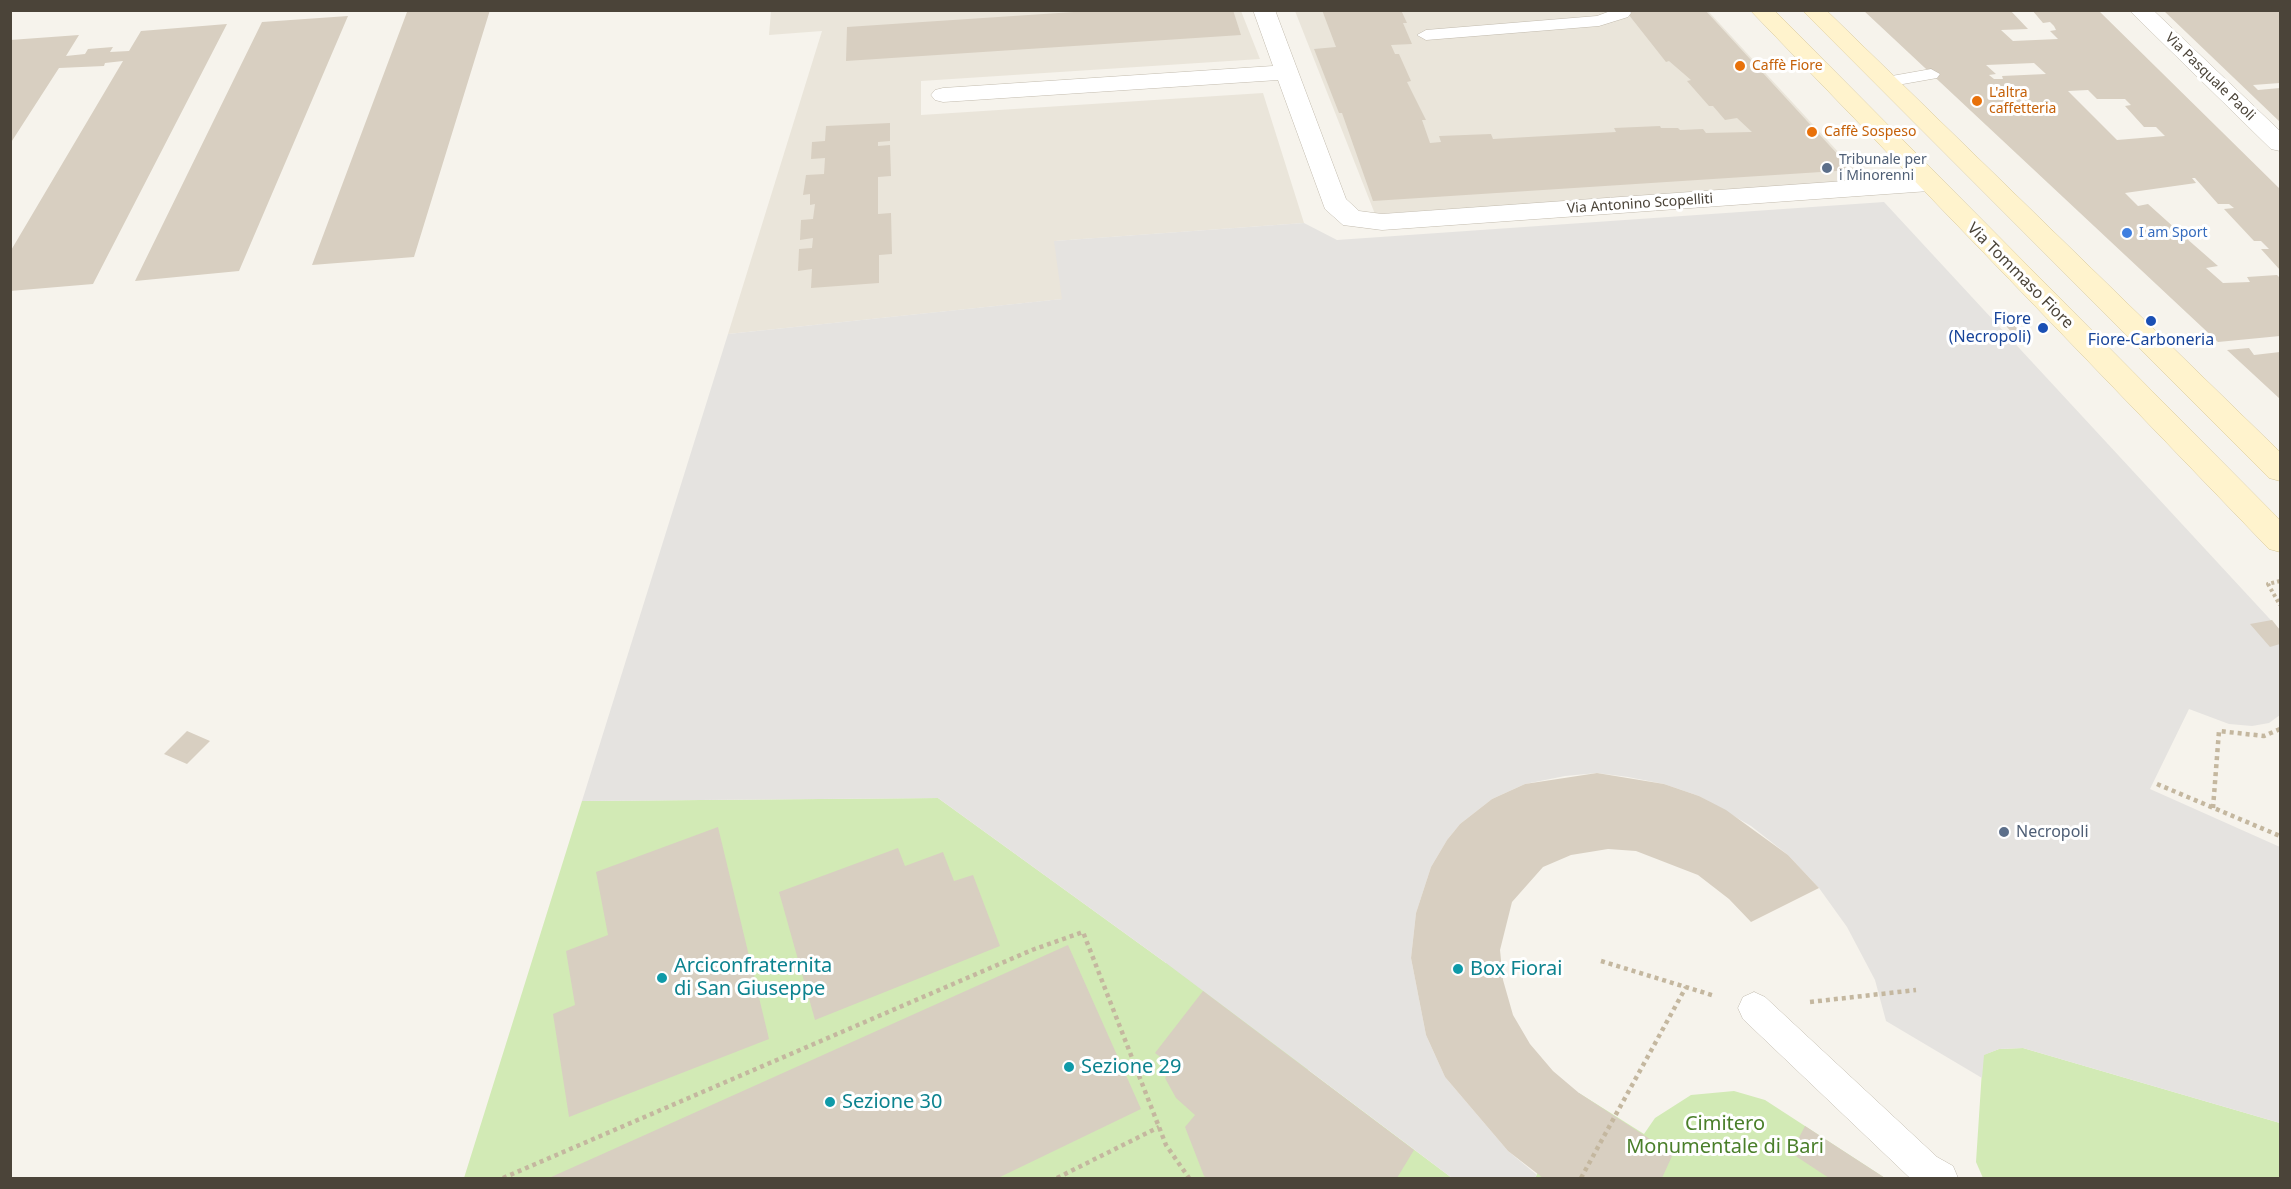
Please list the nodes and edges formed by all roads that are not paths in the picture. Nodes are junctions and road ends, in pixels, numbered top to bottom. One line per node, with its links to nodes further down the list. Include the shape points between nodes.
1 (1264, 10): 7 (street)
2 (1761, 10): 12 (main road, Via Tommaso Fiore)
3 (1813, 10): 9 (main road)
4 (2140, 10): 11 (street, Via Pasquale Paoli)
5 (1622, 13): 6 (lane, via 1599,21)
6 (1426, 35)
7 (1287, 72): 10 (street); 12 (street, Via Antonino Scopelliti, via 1334,203 1352,219 1382,222)
8 (1931, 74): 9 (lane)
9 (1886, 82): 13 (main road)
10 (943, 95)
11 (2280, 144)
12 (1929, 183): 14 (main road, Via Tommaso Fiore)
13 (2280, 470)
14 (2280, 540)
15 (1754, 1008): 16 (lane)
16 (1941, 1179)

